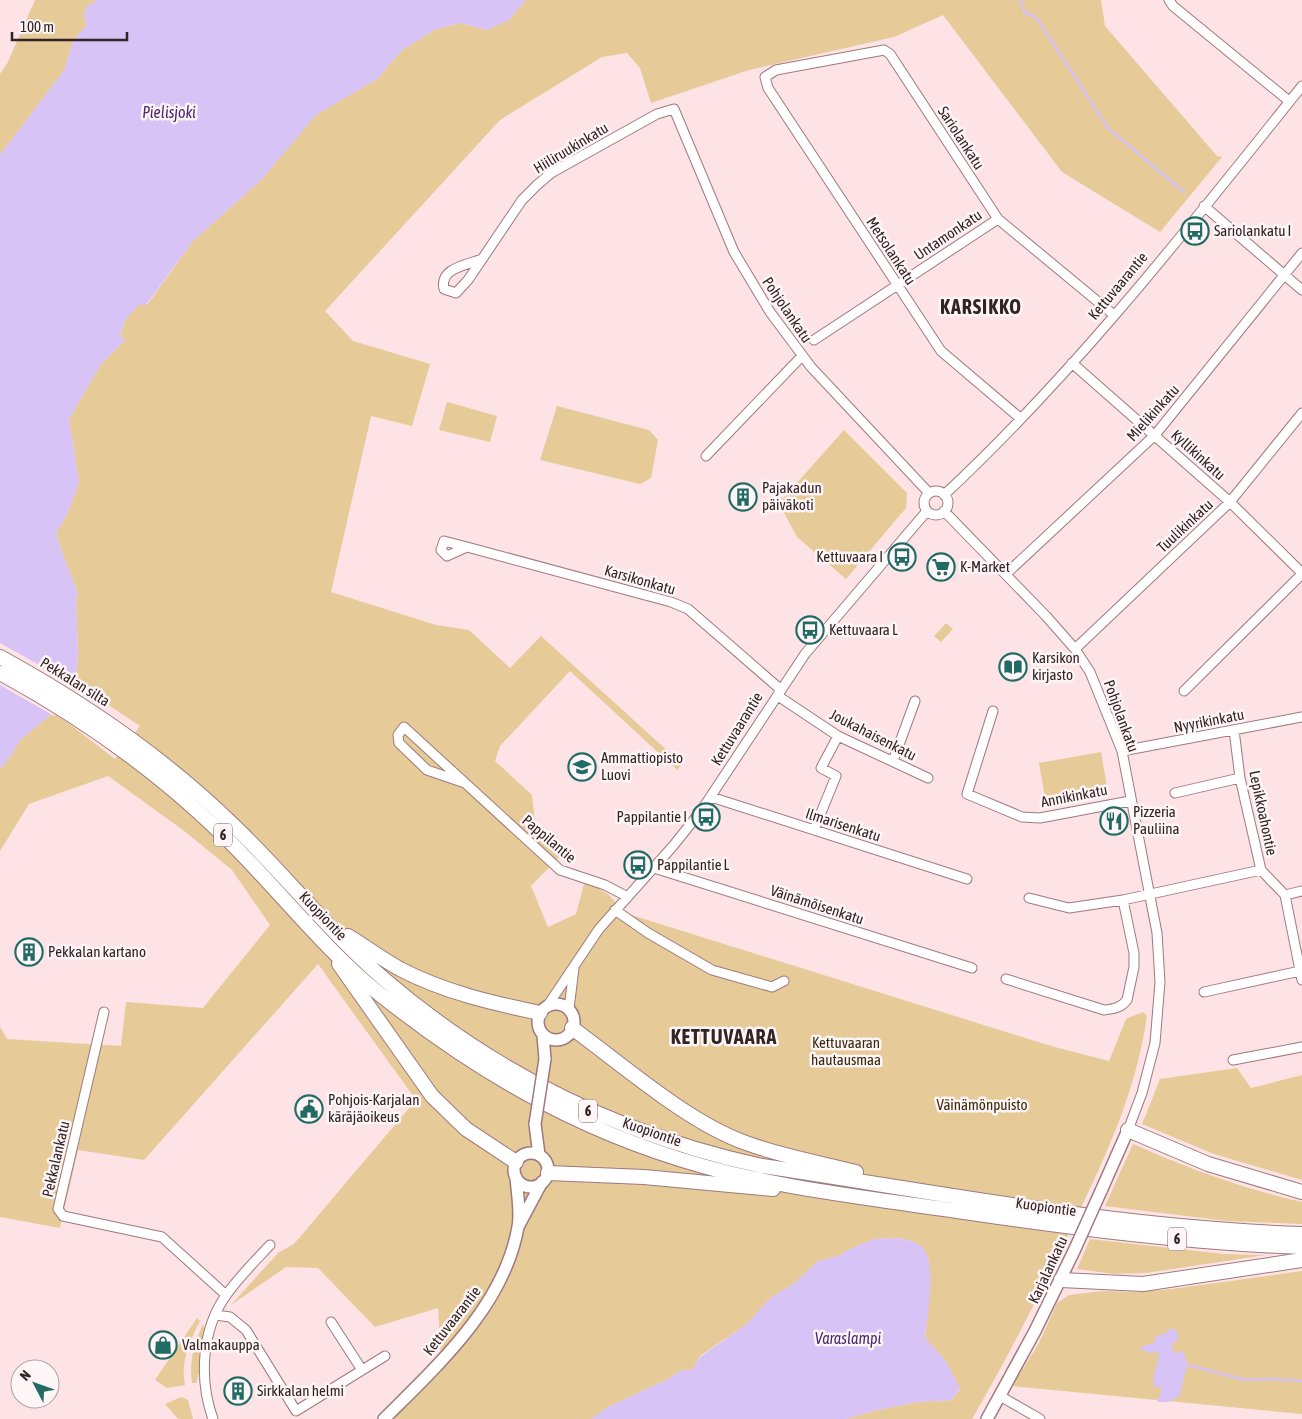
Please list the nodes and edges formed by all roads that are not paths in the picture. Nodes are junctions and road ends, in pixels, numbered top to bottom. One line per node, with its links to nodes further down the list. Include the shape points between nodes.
1 (1169, 0): 4 (street)
2 (765, 77): 7 (street, Sariolankatu, via 776,70 884,50 890,54); 11 (street, Metsolankatu, via 768,88)
3 (1302, 86): 4 (street, Kettuvaarantie)
4 (1289, 102): 6 (street, Kettuvaarantie)
5 (674, 109): 9 (street, Hiiliruukinkatu, via 657,114 551,173 522,200); 15 (street, Pohjolankatu, via 734,252 770,312)
6 (1204, 206): 10 (street); 13 (street, Kettuvaarantie)
7 (998, 219): 11 (street, Untamonkatu); 13 (street, Sariolankatu)
8 (1302, 253): 10 (street, Mielikinkatu)
9 (482, 259): 9 (street, Hiiliruukinkatu, via 450,270 442,282 444,289 456,293)
10 (1284, 275): 12 (street); 19 (street, Mielikinkatu)
11 (898, 286): 14 (street, Untamonkatu); 18 (street, Metsolankatu, via 947,358)
12 (1302, 290)
13 (1114, 315): 16 (street, Kettuvaarantie)
14 (814, 340)
15 (802, 356): 20 (street); 21 (street, Pohjolankatu)
16 (1072, 363): 18 (street, Kettuvaarantie); 19 (street, Kyllikinkatu)
17 (1302, 413): 23 (street, Tuulikinkatu)
18 (1020, 418): 22 (street, Kettuvaarantie)
19 (1155, 435): 23 (street, Kyllikinkatu); 28 (street, Mielikinkatu)
20 (706, 456)
21 (929, 493): 22 (street, via 935,491); 24 (street, via 924,502)
22 (944, 496): 25 (street, via 947,503)
23 (1230, 502): 27 (street, Kyllikinkatu); 29 (street, Tuulikinkatu)
24 (927, 511): 25 (street, via 936,515); 33 (street, Kettuvaarantie, via 823,630)
25 (944, 511): 28 (street, Pohjolankatu)
26 (467, 547): 33 (street, Karsikonkatu, via 688,609)
27 (1302, 573): 32 (street)
28 (1006, 574): 29 (street, Pohjolankatu)
29 (1075, 649): 40 (street, Pohjolankatu, via 1090,672)
30 (0, 657): 39 (highway, Pekkalan silta / 6, via 56,688)
31 (0, 673): 39 (highway, Pekkalan silta / 6)
32 (1184, 691)
33 (781, 693): 38 (street, Joukahaisenkatu); 46 (street, Kettuvaarantie)
34 (915, 702): 41 (street)
35 (993, 711): 47 (street, Annikinkatu, via 967,794 1022,817 1040,818)
36 (1302, 717): 37 (street, Nyyrikinkatu)
37 (1234, 730): 40 (street, Nyyrikinkatu); 43 (street, Lepikkoahontie)
38 (838, 736): 41 (street, Joukahaisenkatu); 48 (street, via 821,768 836,776)
39 (127, 743): 59 (highway, Kuopiontie / 6, via 227,819)
40 (1122, 751): 47 (street, Pohjolankatu)
41 (893, 761): 42 (street, Joukahaisenkatu)
42 (928, 778)
43 (1240, 778): 45 (street); 50 (street, Lepikkoahontie)
44 (465, 783): 44 (street, Pappilantie, via 445,764 404,727 398,735 399,743 427,770); 55 (street, Pappilantie, via 560,870 605,885)
45 (1176, 793)
46 (711, 797): 48 (street, Ilmarisenkatu); 49 (street, Kettuvaarantie)
47 (1130, 801): 53 (street, Pohjolankatu)
48 (814, 830): 51 (street, Ilmarisenkatu)
49 (654, 868): 55 (street, Kettuvaarantie); 61 (street, Väinämöisenkatu)
50 (1261, 870): 53 (street); 54 (street, Lepikkoahontie)
51 (967, 879)
52 (1302, 891): 54 (street)
53 (1150, 895): 57 (street); 76 (street, Pohjolankatu, via 1159,961 1158,1021 1152,1060)
54 (1285, 895): 62 (street)
55 (626, 896): 58 (street, Kettuvaarantie)
56 (1029, 898): 57 (street, via 1070,908)
57 (1123, 900): 63 (street, via 1134,953 1134,967 1124,1005 1104,1010)
58 (615, 910): 60 (street, Kettuvaarantie); 64 (street, via 648,934 712,970 772,987)
59 (319, 925): 66 (highway, via 401,969 447,989 488,1002); 78 (highway, via 432,1096 466,1129); 81 (highway, Kuopiontie / 6, via 420,1008 506,1068 598,1116 734,1160); 83 (highway, Kuopiontie / 6, via 372,988 411,1019 499,1080 562,1114 630,1143 702,1166)
60 (575, 965): 66 (street, Kettuvaarantie); 67 (street, Kettuvaarantie)
61 (972, 968)
62 (1301, 975): 65 (street)
63 (1006, 979)
64 (784, 981)
65 (1204, 992)
66 (544, 1009): 67 (main road, via 559,1004); 70 (main road, via 538,1024)
67 (569, 1009): 69 (main road, via 573,1018)
68 (104, 1012): 90 (street, Pekkalankatu, via 58,1209 63,1216 162,1237)
69 (572, 1028): 71 (main road, via 566,1036); 81 (highway, via 712,1127 746,1143)
70 (543, 1034): 71 (main road); 73 (main road)
71 (557, 1039): 73 (main road)
72 (1302, 1047): 74 (street)
73 (544, 1060): 75 (main road, bridge)
74 (1233, 1060)
75 (535, 1126): 77 (main road); 78 (main road)
76 (1128, 1130): 82 (highway, via 1208,1164); 89 (main road, Karjalankatu, bridge)
77 (539, 1154): 78 (main road); 80 (main road, via 546,1162)
78 (520, 1159): 79 (main road)
79 (516, 1177): 80 (main road, via 528,1186); 84 (main road, Kettuvaarantie)
80 (545, 1178): 83 (highway, via 644,1176); 84 (main road, Kettuvaarantie)
81 (905, 1187): 85 (highway, Kuopiontie / 6, via 1110,1219 1224,1231)
82 (1302, 1192)
83 (863, 1196): 87 (highway, Kuopiontie / 6, via 1117,1233 1223,1244)
84 (518, 1225): 97 (main road, Kettuvaarantie, via 512,1251 495,1290 444,1358)
85 (1302, 1234)
86 (270, 1245): 90 (street)
87 (1302, 1247)
88 (1302, 1260): 89 (highway, via 1143,1284)
89 (1060, 1280): 95 (main road, Karjalankatu)
90 (226, 1295): 91 (street)
91 (216, 1315): 94 (street, via 230,1318 246,1330 296,1411); 96 (street, via 207,1345 204,1374)
92 (331, 1322): 94 (street)
93 (384, 1356): 94 (street)
94 (362, 1370)
95 (1000, 1396): 98 (main road, Karjalankatu); 99 (street)
96 (213, 1419)
97 (384, 1419)
98 (987, 1419)
99 (1040, 1419)

